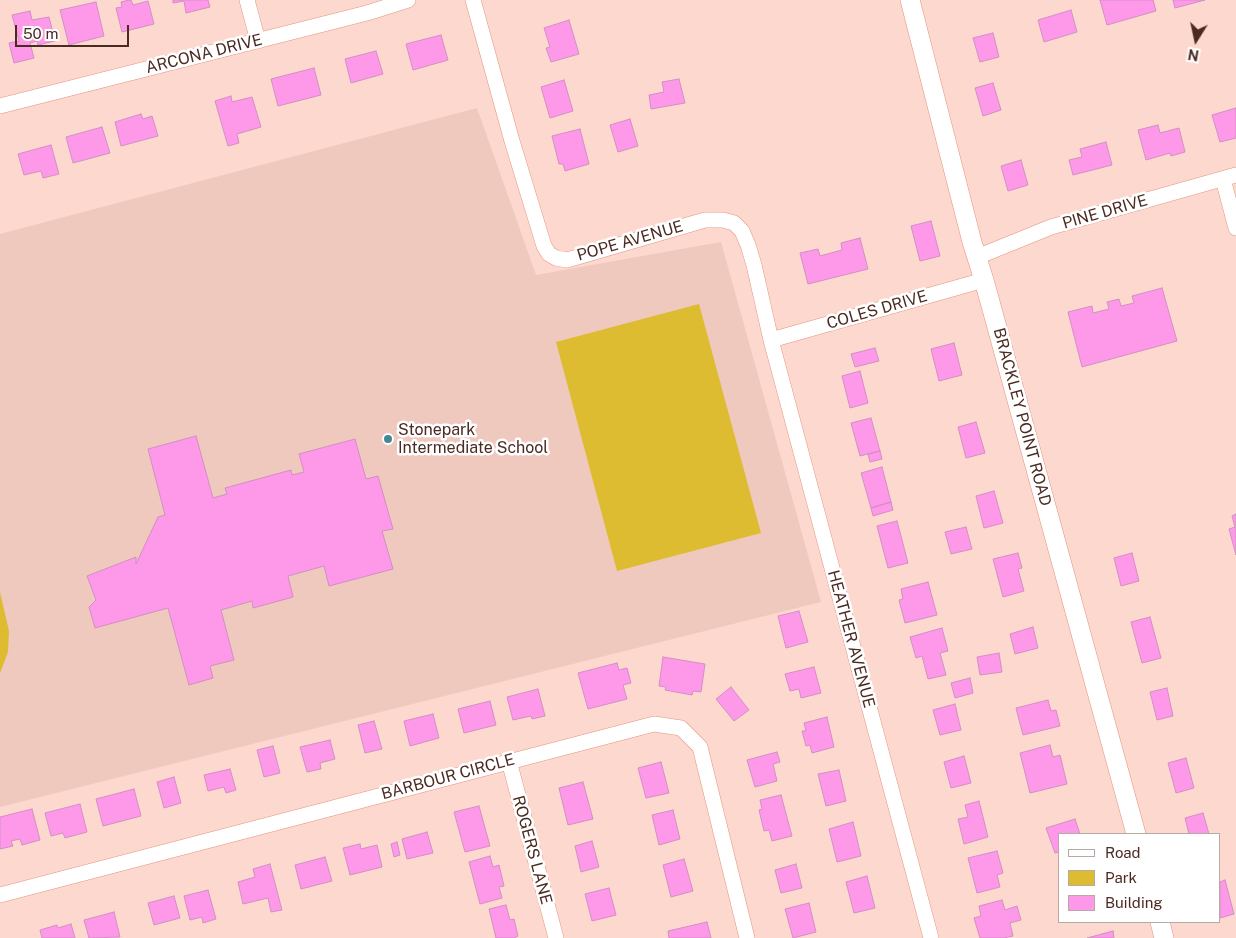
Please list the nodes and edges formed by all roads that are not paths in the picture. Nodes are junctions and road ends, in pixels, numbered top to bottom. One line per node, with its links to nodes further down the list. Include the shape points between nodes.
1 (247, 0): 5 (street)
2 (408, 0): 5 (street, ARCONA DRIVE)
3 (473, 0): 11 (street, POPE AVENUE, via 512,141 549,254 567,260 705,220 734,223 748,245)
4 (910, 0): 9 (main road, BRACKLEY POINT ROAD)
5 (258, 41): 6 (street, ARCONA DRIVE)
6 (0, 106)
7 (1230, 177): 8 (street); 9 (street, PINE DRIVE, via 1051,227)
8 (1236, 228)
9 (977, 257): 10 (main road, BRACKLEY POINT ROAD)
10 (984, 280): 11 (street, COLES DRIVE); 13 (main road, BRACKLEY POINT ROAD)
11 (771, 340): 18 (street, HEATHER AVENUE)
12 (509, 761): 14 (street, BARBOUR CIRCLE); 16 (street, ROGERS LANE); 17 (street, BARBOUR CIRCLE, via 654,724 681,728 700,747)
13 (1136, 833)
14 (0, 895)
15 (1160, 923): 19 (main road)
16 (556, 938)
17 (747, 938)
18 (932, 938)
19 (1164, 938)

